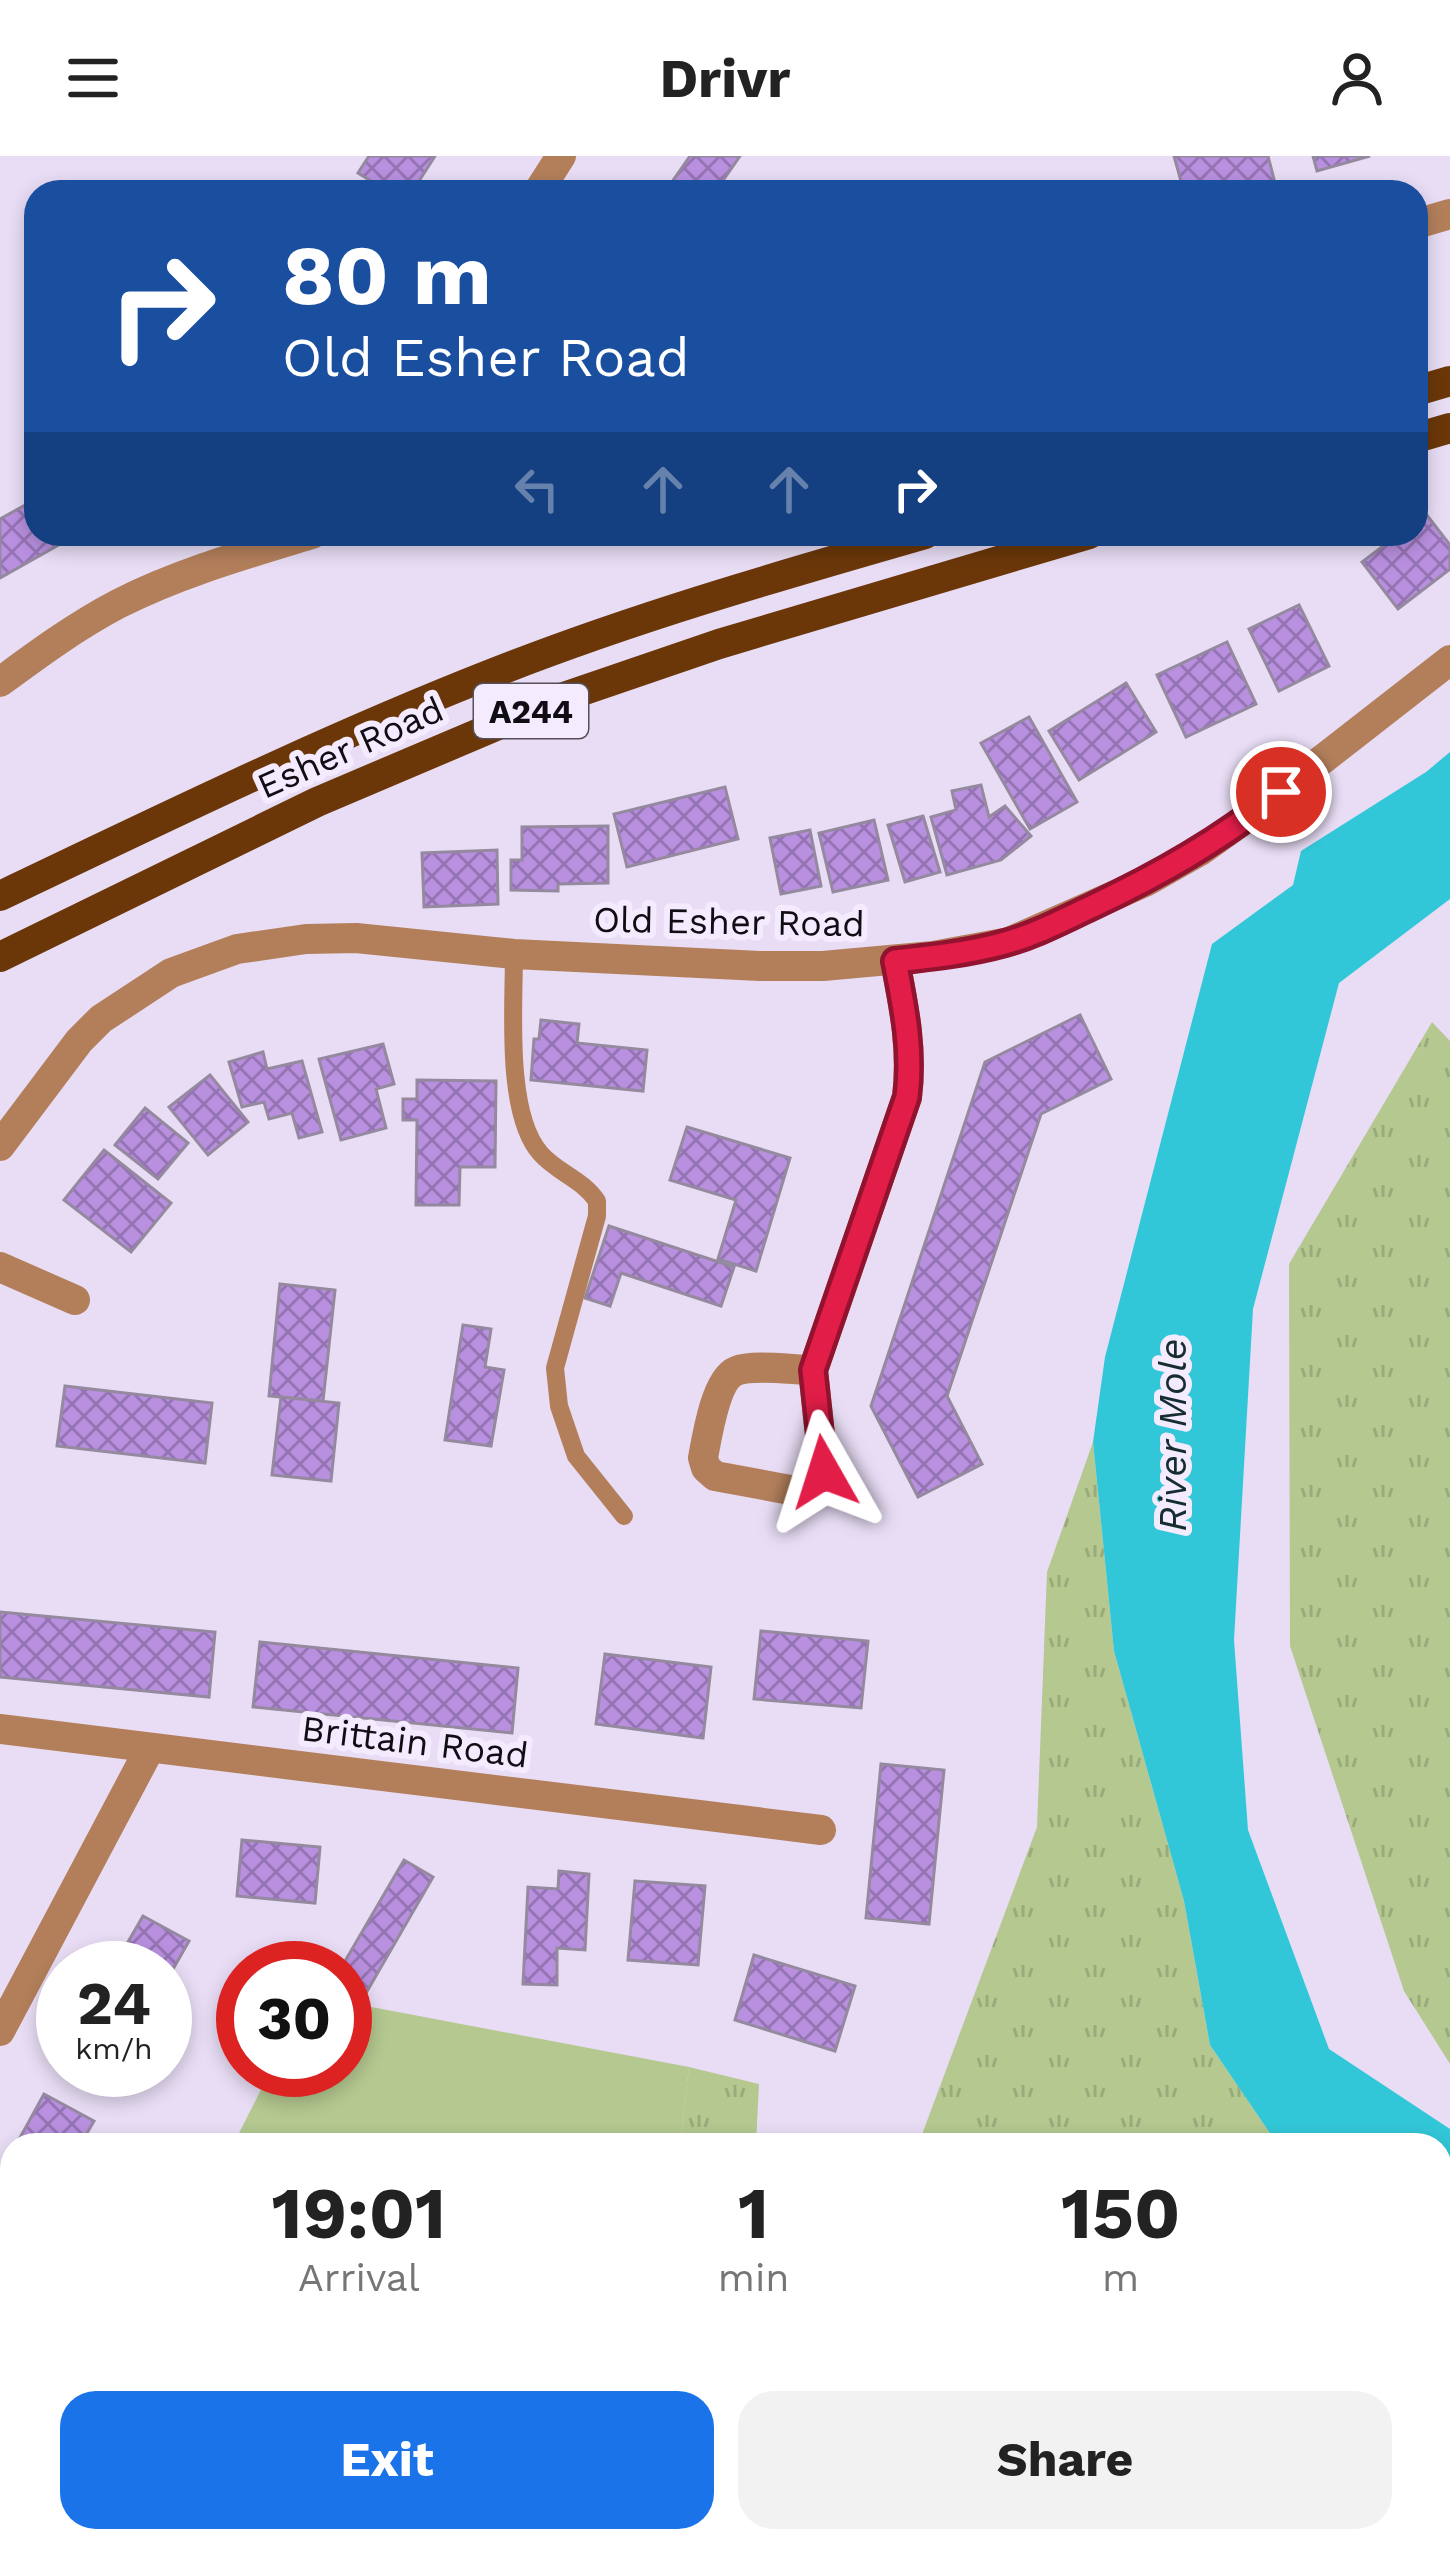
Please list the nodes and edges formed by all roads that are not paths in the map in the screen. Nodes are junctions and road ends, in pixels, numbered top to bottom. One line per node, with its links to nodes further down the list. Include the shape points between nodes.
1 (272, 546): 5 (street, via 116,605)
2 (886, 546): 6 (main road, Esher Road / A244, via 493,673)
3 (1049, 546): 8 (main road, Esher Road / A244, via 564,698 317,802)
4 (1450, 660): 9 (street, Old Esher Road, via 1255,812 1147,881 1009,942)
5 (0, 682)
6 (0, 896)
7 (514, 954): 9 (street, Old Esher Road, via 760,966); 10 (street, Old Esher Road, via 356,938 270,944 203,960 101,1019); 14 (lane, via 517,1088 527,1135 598,1201 555,1368 559,1406 576,1456)
8 (0, 957)
9 (895, 961): 13 (street, via 911,1066 907,1097)
10 (0, 1146)
11 (0, 1267): 12 (street)
12 (75, 1300)
13 (813, 1370): 13 (street, via 750,1369 722,1382 706,1468 813,1490 824,1472)
14 (624, 1516)
15 (0, 1730): 16 (street, Brittain Road)
16 (151, 1748): 17 (street, Brittain Road); 18 (street)
17 (821, 1830)
18 (0, 2031)

